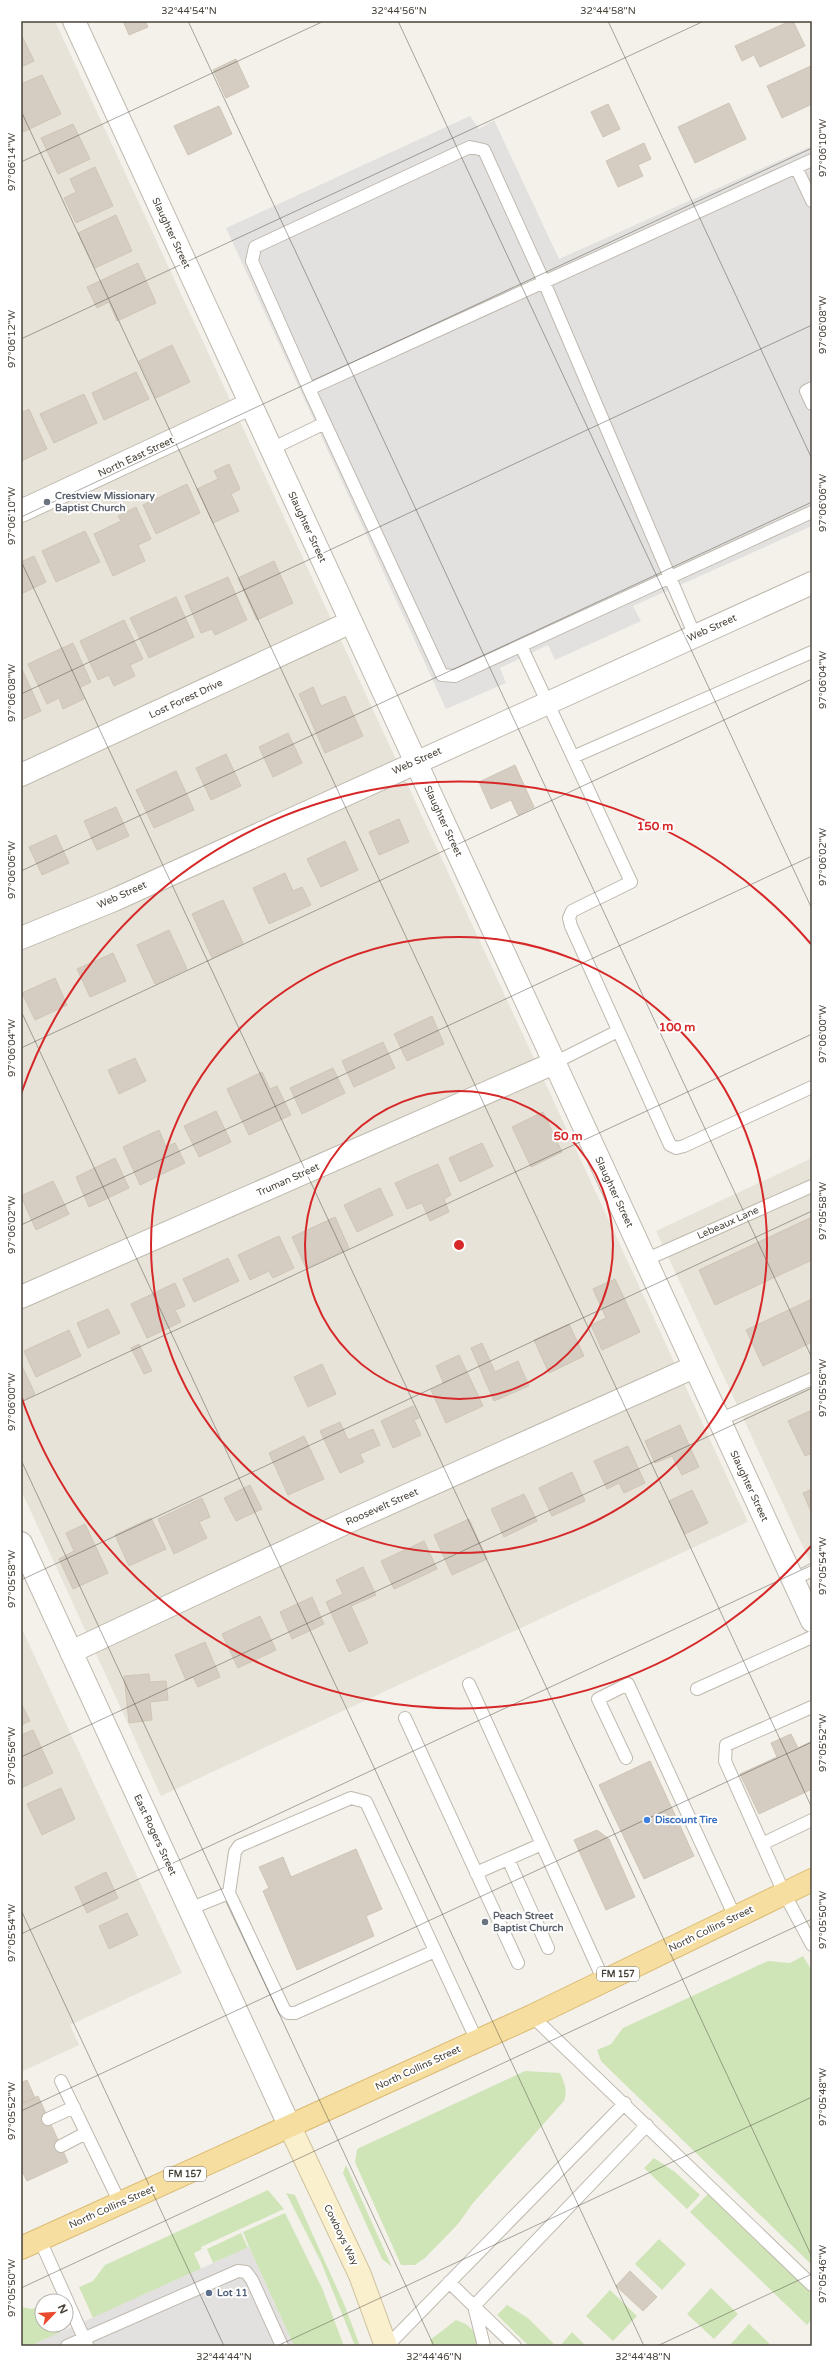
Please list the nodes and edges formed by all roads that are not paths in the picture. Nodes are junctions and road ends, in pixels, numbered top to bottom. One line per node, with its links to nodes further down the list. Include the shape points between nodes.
1 (74, 21): 8 (street, Slaughter Street)
2 (812, 160): 3 (lane)
3 (796, 167): 4 (lane); 5 (lane)
4 (812, 201)
5 (544, 282): 7 (lane); 7 (lane, via 484,150 470,147 255,247 252,261); 14 (lane)
6 (812, 388): 9 (lane, via 806,391)
7 (309, 389): 10 (lane)
8 (250, 404): 11 (street, Slaughter Street); 12 (street, North East Street)
9 (812, 404)
10 (325, 423): 11 (lane); 18 (lane, via 442,675 455,676)
11 (271, 449): 16 (street, Slaughter Street)
12 (21, 511)
13 (812, 512): 14 (lane)
14 (671, 578): 17 (lane); 18 (lane)
15 (812, 583): 17 (street, Web Street)
16 (351, 622): 22 (street, Slaughter Street); 23 (street, Lost Forest Drive)
17 (695, 636): 20 (street, Web Street)
18 (521, 646): 20 (lane)
19 (812, 652): 21 (lane)
20 (549, 702): 21 (lane); 22 (street, Web Street)
21 (573, 757): 25 (lane, via 631,882 580,905 572,911 569,918)
22 (415, 762): 24 (street, Web Street, via 114,900); 26 (street, Slaughter Street)
23 (21, 775)
24 (21, 938)
25 (618, 1031): 26 (lane); 27 (lane, via 665,1138 676,1148)
26 (554, 1063): 29 (street, Slaughter Street); 30 (street, Truman Street)
27 (812, 1087)
28 (812, 1186): 29 (lane, Lebeaux Lane)
29 (645, 1260): 31 (street, Slaughter Street)
30 (21, 1297)
31 (694, 1367): 33 (street, Slaughter Street); 39 (street, Roosevelt Street, via 352,1520)
32 (812, 1379): 33 (lane)
33 (719, 1420): 36 (street, Slaughter Street)
34 (21, 1543): 39 (street, East Rogers Street)
35 (812, 1570): 36 (lane)
36 (793, 1580): 37 (street, Slaughter Street)
37 (812, 1622)
38 (812, 1637): 41 (lane)
39 (71, 1652): 53 (street, East Rogers Street)
40 (469, 1684): 46 (lane)
41 (697, 1689)
42 (812, 1706): 47 (lane, via 726,1745 725,1761)
43 (405, 1718): 49 (lane)
44 (626, 1758): 54 (lane, via 598,1698 628,1684)
45 (812, 1820): 47 (lane)
46 (542, 1844): 48 (lane); 59 (lane)
47 (762, 1844): 52 (lane)
48 (508, 1859): 49 (lane); 56 (lane)
49 (476, 1873): 58 (lane)
50 (812, 1880): 52 (main road, North Collins Street / FM 157)
51 (229, 1893): 53 (lane); 57 (lane, via 288,2013 295,2013); 57 (lane, via 235,1852 239,1846 351,1798 360,1799 366,1802)
52 (784, 1893): 54 (main road, North Collins Street / FM 157); 55 (lane)
53 (190, 1909): 67 (street, East Rogers Street)
54 (735, 1917): 59 (main road, North Collins Street / FM 157)
55 (812, 1945)
56 (548, 1948)
57 (435, 1950): 61 (lane)
58 (518, 1963)
59 (604, 1981): 60 (main road, North Collins Street / FM 157)
60 (532, 2016): 61 (main road, North Collins Street / FM 157); 63 (lane)
61 (477, 2041): 67 (main road, North Collins Street / FM 157)
62 (61, 2081): 64 (lane)
63 (625, 2103): 66 (lane); 72 (lane)
64 (74, 2107): 65 (lane); 68 (lane)
65 (48, 2119)
66 (647, 2125): 73 (lane); 74 (lane)
67 (290, 2127): 70 (main road, North Collins Street / FM 157); 78 (street, Cowboys Way, via 360,2275)
68 (86, 2133): 69 (lane); 70 (lane)
69 (61, 2146)
70 (120, 2203): 71 (main road, North Collins Street / FM 157)
71 (30, 2244): 75 (lane)
72 (449, 2282): 74 (lane); 78 (lane)
73 (812, 2285)
74 (474, 2306): 79 (lane); 80 (lane)
75 (85, 2342): 76 (lane); 77 (lane, via 238,2270 246,2272 252,2280)
76 (67, 2346)
77 (282, 2346)
78 (387, 2346)
79 (484, 2346)
80 (515, 2346)

